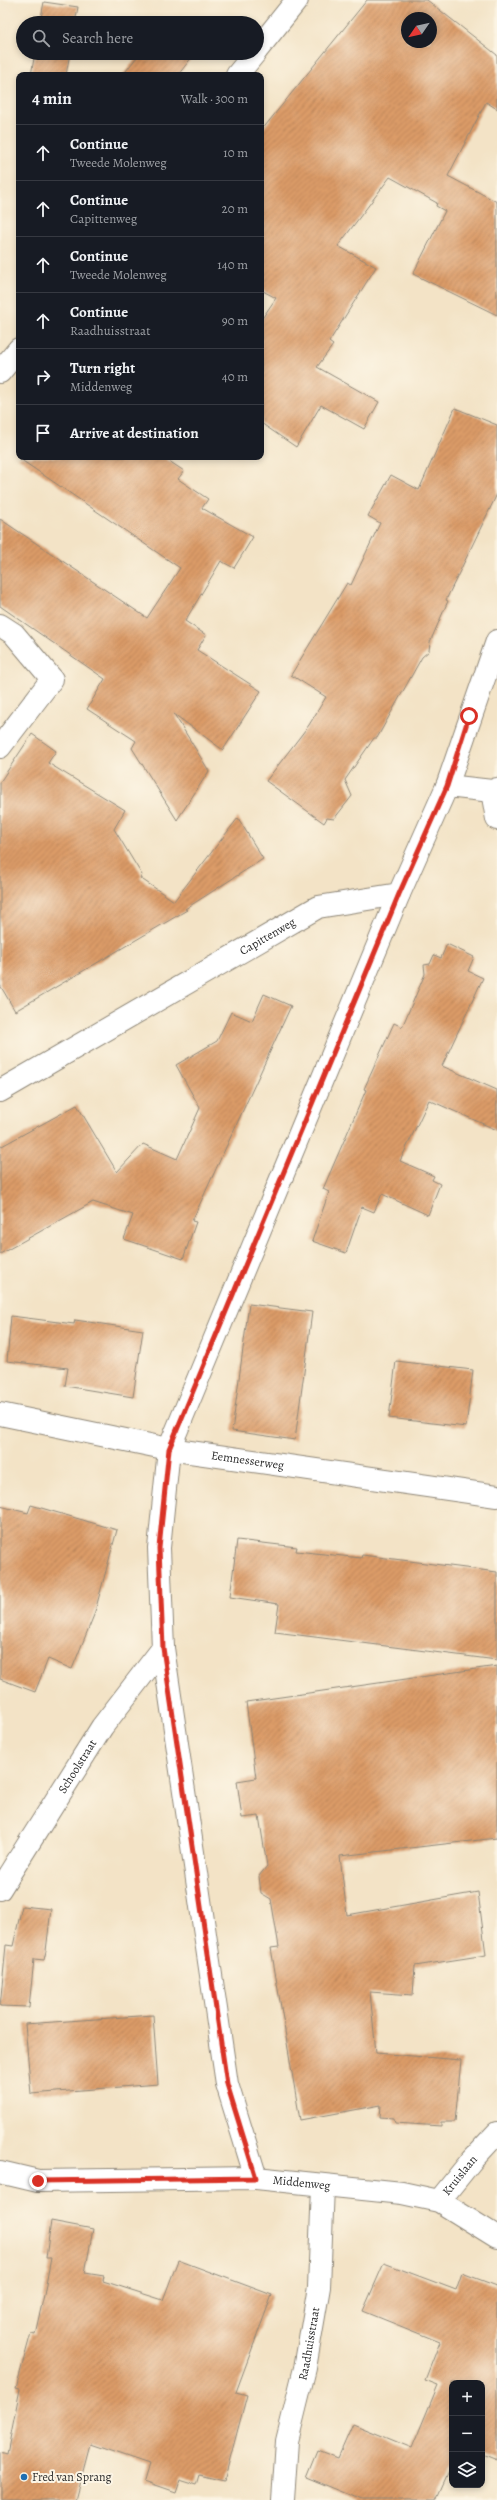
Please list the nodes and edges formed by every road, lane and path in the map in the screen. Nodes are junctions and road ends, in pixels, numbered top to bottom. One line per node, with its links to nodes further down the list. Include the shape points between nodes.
1 (297, 0): 2 (street)
2 (264, 41)
3 (249, 60): 4 (street)
4 (239, 72)
5 (16, 353): 6 (street)
6 (0, 372)
7 (0, 625): 9 (street, via 14,634 52,679)
8 (497, 641): 10 (street)
9 (0, 747)
10 (447, 786): 11 (street); 13 (street)
11 (495, 790): 12 (street)
12 (497, 818)
13 (399, 894): 14 (street, Capittenweg, via 318,907); 16 (street)
14 (0, 1091)
15 (0, 1414): 16 (street, Eemnesserweg)
16 (169, 1449): 17 (street, Eemnesserweg); 18 (street, via 159,1548)
17 (497, 1496)
18 (163, 1648): 19 (street, Schoolstraat, via 102,1727); 24 (street, via 227,2084)
19 (0, 1889)
20 (497, 2133): 22 (street, Kruislaan)
21 (497, 2157): 22 (street)
22 (472, 2160): 26 (street, Kruislaan)
23 (0, 2172): 24 (street, Middenweg, via 38,2181)
24 (256, 2178): 25 (street, Middenweg)
25 (323, 2186): 26 (street, Middenweg, via 402,2193); 28 (street, Raadhuisstraat, via 319,2287 305,2368 287,2441)
26 (440, 2201): 27 (street, Middenweg)
27 (497, 2237)
28 (283, 2500)

